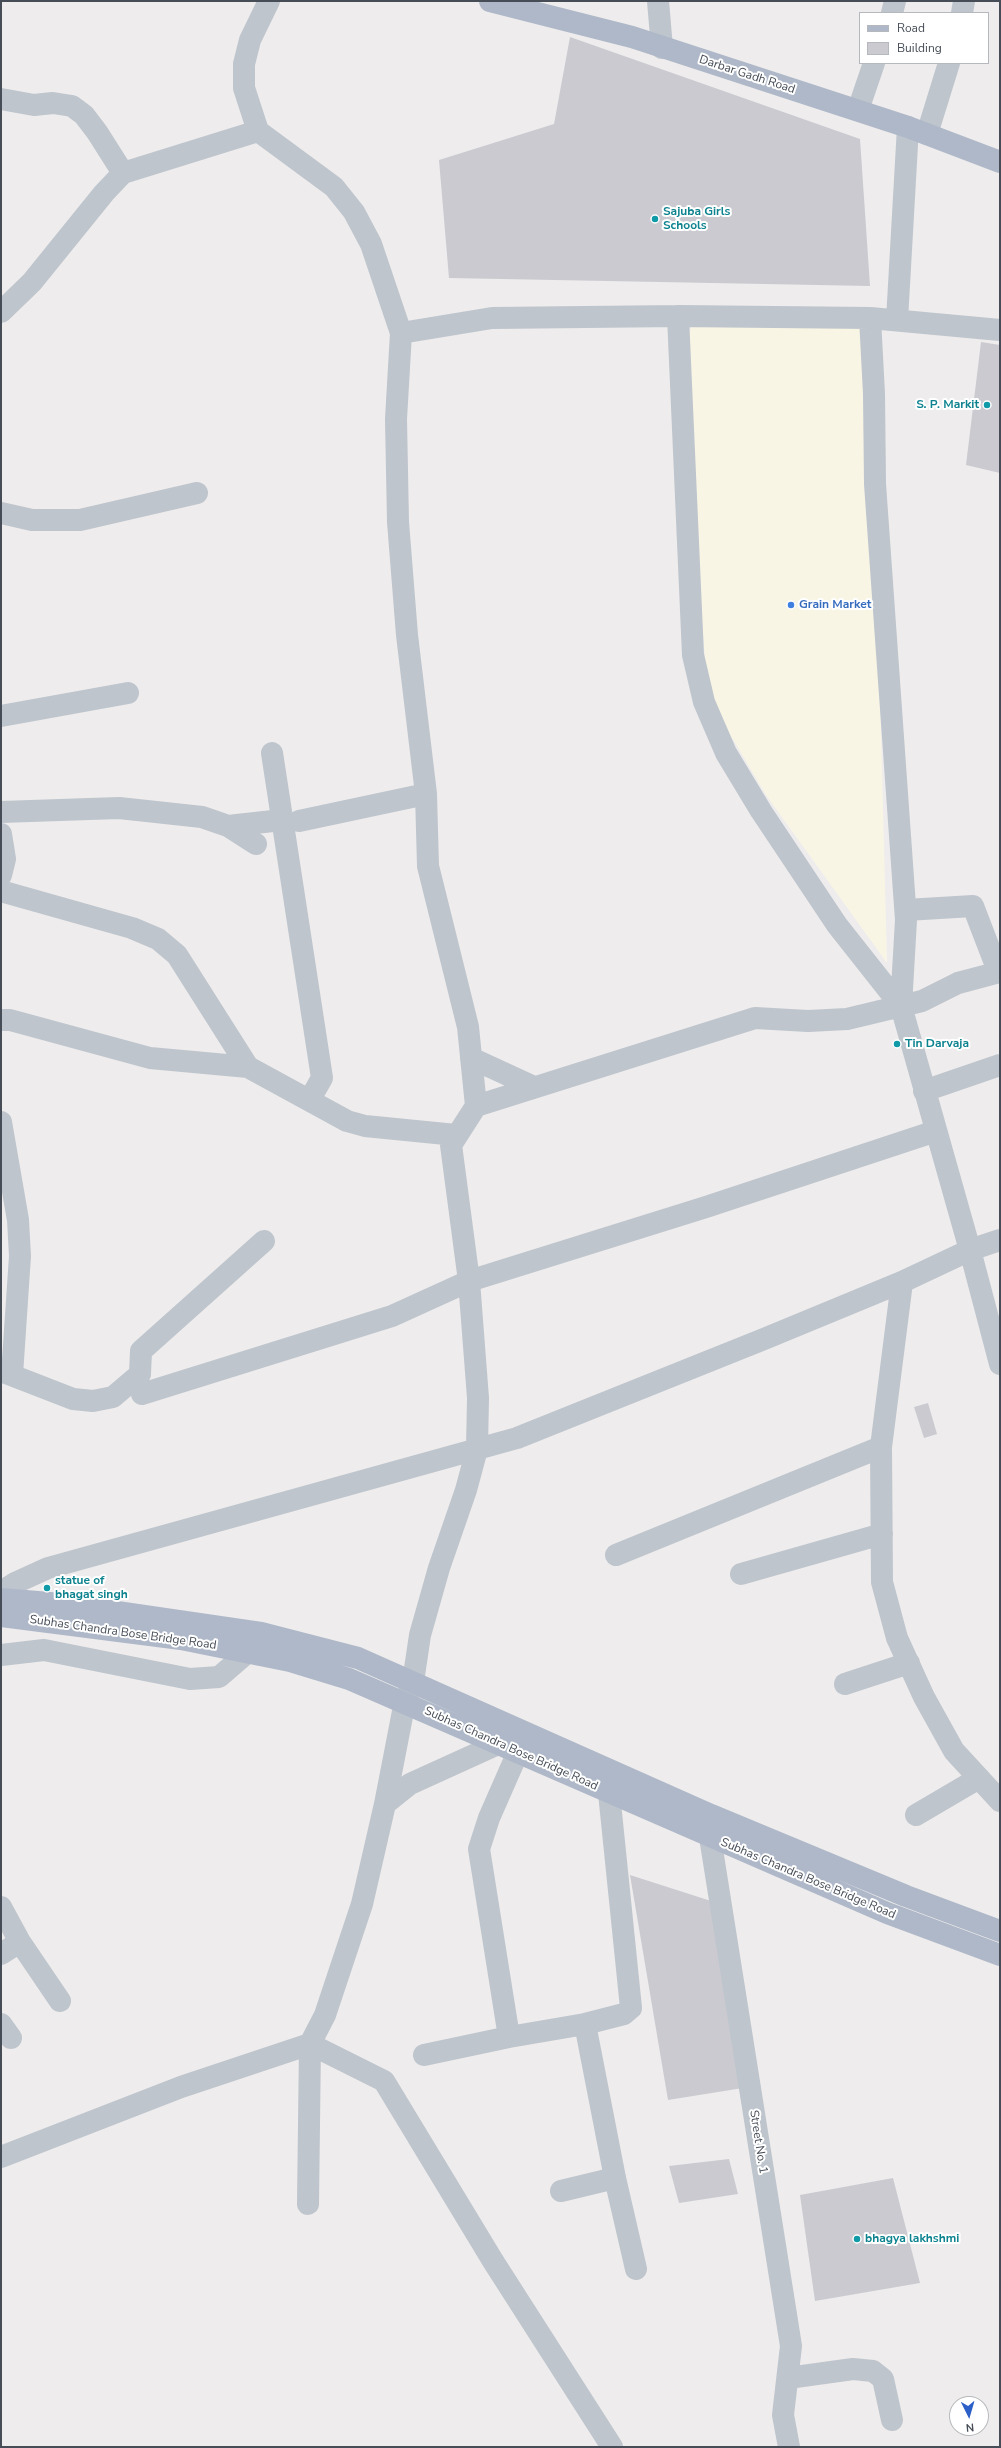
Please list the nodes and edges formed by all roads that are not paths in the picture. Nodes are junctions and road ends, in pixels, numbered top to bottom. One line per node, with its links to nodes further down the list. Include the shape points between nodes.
1 (269, 1): 14 (street, via 250,40 244,64 244,88)
2 (490, 1): 8 (main road, Darbar Gadh Road, via 632,37)
3 (658, 1): 8 (street)
4 (895, 1): 6 (street)
5 (964, 1): 7 (street)
6 (892, 12)
7 (962, 12)
8 (662, 48): 12 (main road, Darbar Gadh Road)
9 (874, 64): 12 (street)
10 (949, 64): 13 (street)
11 (1, 99): 16 (street, via 34,105 53,103 72,106 84,115 97,132)
12 (858, 110): 13 (main road, Darbar Gadh Road)
13 (918, 130): 15 (main road, Darbar Gadh Road); 20 (street)
14 (258, 131): 16 (street); 22 (street, via 334,187 354,212 371,244)
15 (1000, 162)
16 (123, 173): 17 (street, via 32,282)
17 (1, 312)
18 (678, 316): 19 (street); 22 (street, via 492,318); 38 (street, via 693,655 704,702 726,753 761,811 837,925)
19 (870, 318): 20 (street); 36 (street, via 876,507)
20 (898, 320): 21 (street)
21 (1000, 330)
22 (401, 333): 28 (street, via 396,419 398,522 407,634)
23 (197, 493): 24 (street, via 80,520 32,520)
24 (1, 513)
25 (128, 693): 26 (street)
26 (1, 716)
27 (272, 753): 30 (street)
28 (426, 794): 30 (street); 40 (street, via 428,866 468,1026)
29 (1, 812): 31 (street, via 118,808 202,818)
30 (291, 820): 31 (street); 45 (street, via 322,1078)
31 (228, 826): 33 (street)
32 (1, 834): 34 (street, via 5,859)
33 (256, 844)
34 (1, 874)
35 (1, 890): 42 (street, via 132,928 158,939 177,955)
36 (906, 910): 37 (street, via 973,906); 38 (street)
37 (999, 971): 38 (street, via 958,983 922,1001)
38 (901, 1006): 43 (street, via 847,1019 808,1021 755,1018); 44 (street)
39 (1, 1020): 42 (street, via 10,1020 150,1058)
40 (471, 1058): 43 (street); 46 (street)
41 (1000, 1065): 44 (street)
42 (248, 1067): 45 (street)
43 (534, 1087): 46 (street)
44 (924, 1091): 48 (street)
45 (310, 1099): 49 (street, via 356,1124)
46 (476, 1106): 49 (street)
47 (1, 1122): 56 (street, via 18,1220 20,1256)
48 (936, 1131): 52 (street); 53 (street, via 706,1207)
49 (456, 1135): 53 (street, via 452,1145)
50 (1000, 1240): 52 (street)
51 (264, 1241): 56 (street, via 141,1351 140,1374 113,1397 93,1401 73,1399)
52 (970, 1250): 54 (street); 55 (street)
53 (469, 1281): 57 (street, via 392,1316); 59 (street, via 478,1398)
54 (902, 1282): 58 (street); 59 (street, via 531,1432)
55 (1000, 1364)
56 (6, 1373)
57 (142, 1394)
58 (881, 1447): 60 (street); 61 (street)
59 (477, 1449): 63 (street, via 48,1568); 70 (street, via 420,1635)
60 (882, 1534): 62 (street); 68 (street, via 882,1582 897,1638)
61 (616, 1555)
62 (741, 1574)
63 (1, 1592)
64 (1, 1599): 70 (main road, Subhas Chandra Bose Bridge Road, via 62,1604 261,1633 358,1658)
65 (1, 1616): 66 (main road, Subhas Chandra Bose Bridge Road, via 182,1638)
66 (248, 1652): 67 (street, via 219,1677 190,1678 44,1650); 70 (main road, Subhas Chandra Bose Bridge Road)
67 (1, 1655)
68 (909, 1663): 69 (street); 73 (street, via 924,1697 954,1751)
69 (845, 1684)
70 (409, 1692): 71 (main road, Subhas Chandra Bose Bridge Road); 76 (street); 80 (main road, Subhas Chandra Bose Bridge Road, via 906,1896)
71 (498, 1744): 72 (main road, Subhas Chandra Bose Bridge Road); 76 (street, via 410,1784)
72 (518, 1752): 74 (main road, Subhas Chandra Bose Bridge Road); 86 (street, via 489,1818 479,1849)
73 (979, 1778): 75 (street); 77 (street)
74 (609, 1793): 78 (main road, Subhas Chandra Bose Bridge Road); 85 (street, via 632,1994 631,2008 624,2014)
75 (1000, 1801)
76 (386, 1804): 87 (street, via 362,1904 325,2015)
77 (916, 1816)
78 (710, 1837): 83 (main road, Subhas Chandra Bose Bridge Road, via 887,1913); 94 (street, Street No. 1, via 791,2346)
79 (1, 1907): 81 (street)
80 (1000, 1931)
81 (20, 1942): 82 (street); 84 (street)
82 (1, 1954)
83 (1000, 1955)
84 (60, 2001)
85 (585, 2024): 86 (street); 90 (street)
86 (509, 2037): 88 (street)
87 (310, 2044): 89 (street, via 181,2087); 92 (street); 96 (street, via 384,2081 493,2262)
88 (424, 2055)
89 (1, 2157)
90 (615, 2178): 91 (street); 93 (street)
91 (561, 2191)
92 (308, 2204)
93 (636, 2269)
94 (788, 2378): 95 (street, via 853,2369 873,2371 884,2379); 97 (street, Street No. 1, via 783,2415)
95 (892, 2420)
96 (612, 2447)
97 (789, 2447)

